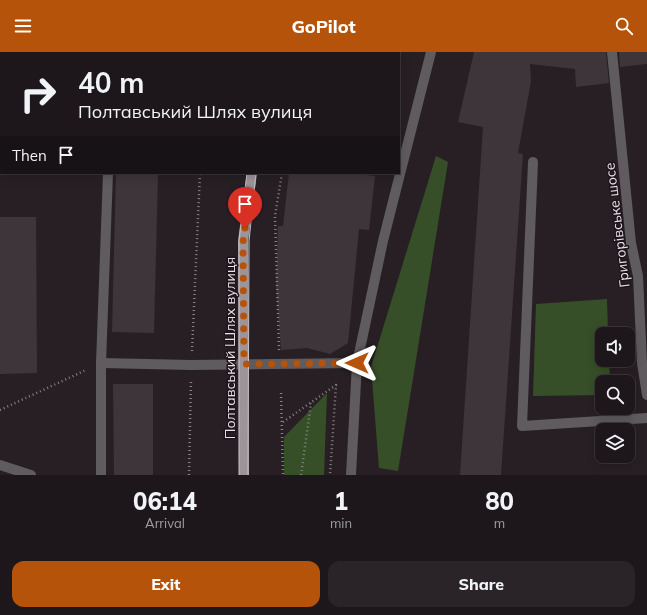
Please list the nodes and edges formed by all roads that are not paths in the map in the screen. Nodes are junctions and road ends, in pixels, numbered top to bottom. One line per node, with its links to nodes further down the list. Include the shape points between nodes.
1 (431, 52): 8 (street, via 383,241)
2 (612, 52): 6 (street, Григорівське шосе, via 631,243)
3 (533, 162): 11 (street, via 522,426)
4 (108, 174): 7 (street)
5 (252, 174): 9 (main road, Полтавський Шлях вулиця, via 243,242)
6 (642, 276): 10 (street, Григорівське шосе, via 642,363)
7 (102, 363): 9 (street); 14 (street)
8 (357, 363): 9 (street); 16 (street)
9 (244, 364): 15 (main road, Полтавський Шлях вулиця)
10 (647, 395)
11 (647, 418)
12 (0, 465): 13 (street)
13 (31, 475)
14 (101, 475)
15 (244, 475)
16 (351, 475)

